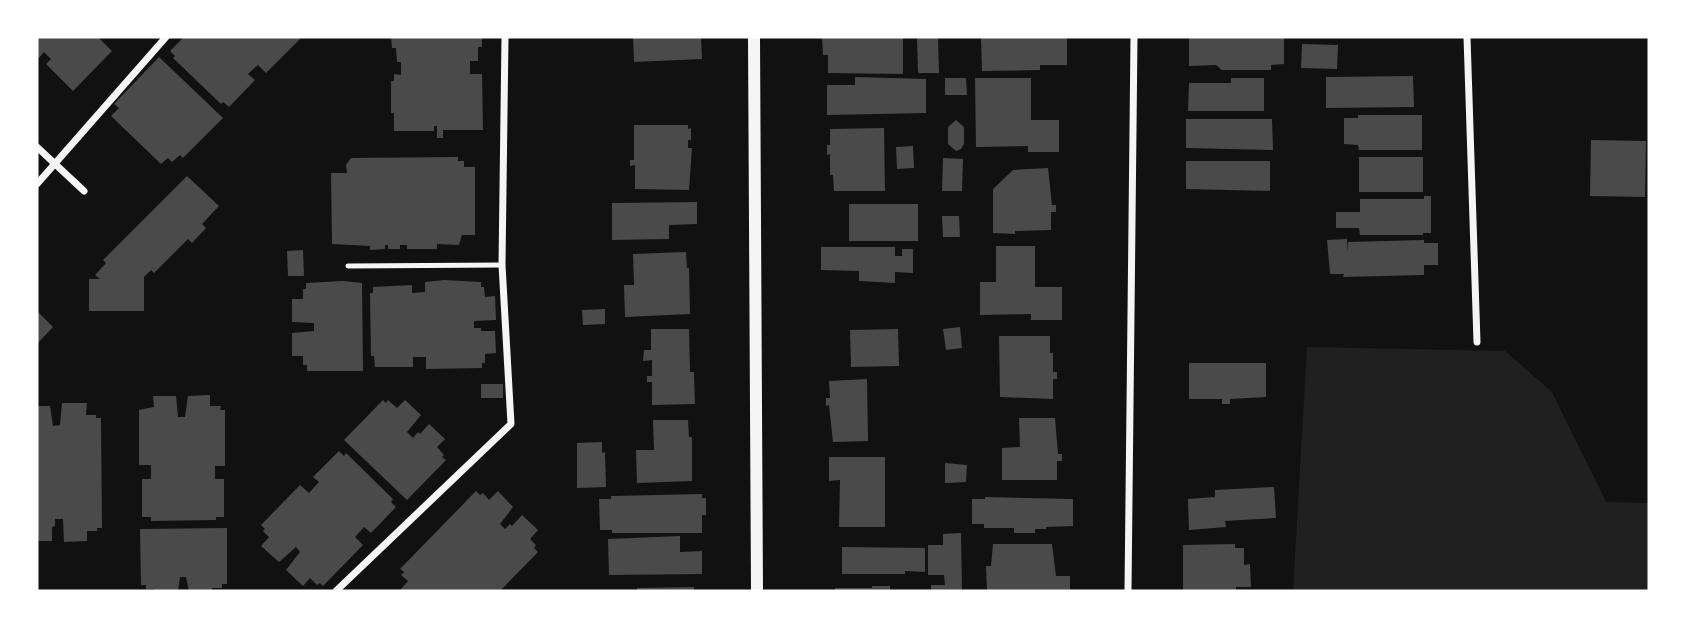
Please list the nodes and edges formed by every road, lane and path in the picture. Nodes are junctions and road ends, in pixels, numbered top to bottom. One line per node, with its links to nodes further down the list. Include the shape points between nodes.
1 (166, 37): 7 (street)
2 (505, 37): 10 (street)
3 (754, 37): 14 (street)
4 (1134, 37): 15 (street)
5 (1467, 37): 12 (street)
6 (37, 147): 7 (street)
7 (55, 165): 8 (street); 9 (street)
8 (37, 184)
9 (84, 191)
10 (502, 265): 11 (lane); 13 (street, via 511,424)
11 (348, 266)
12 (1477, 342)
13 (336, 591)
14 (757, 591)
15 (1128, 591)

